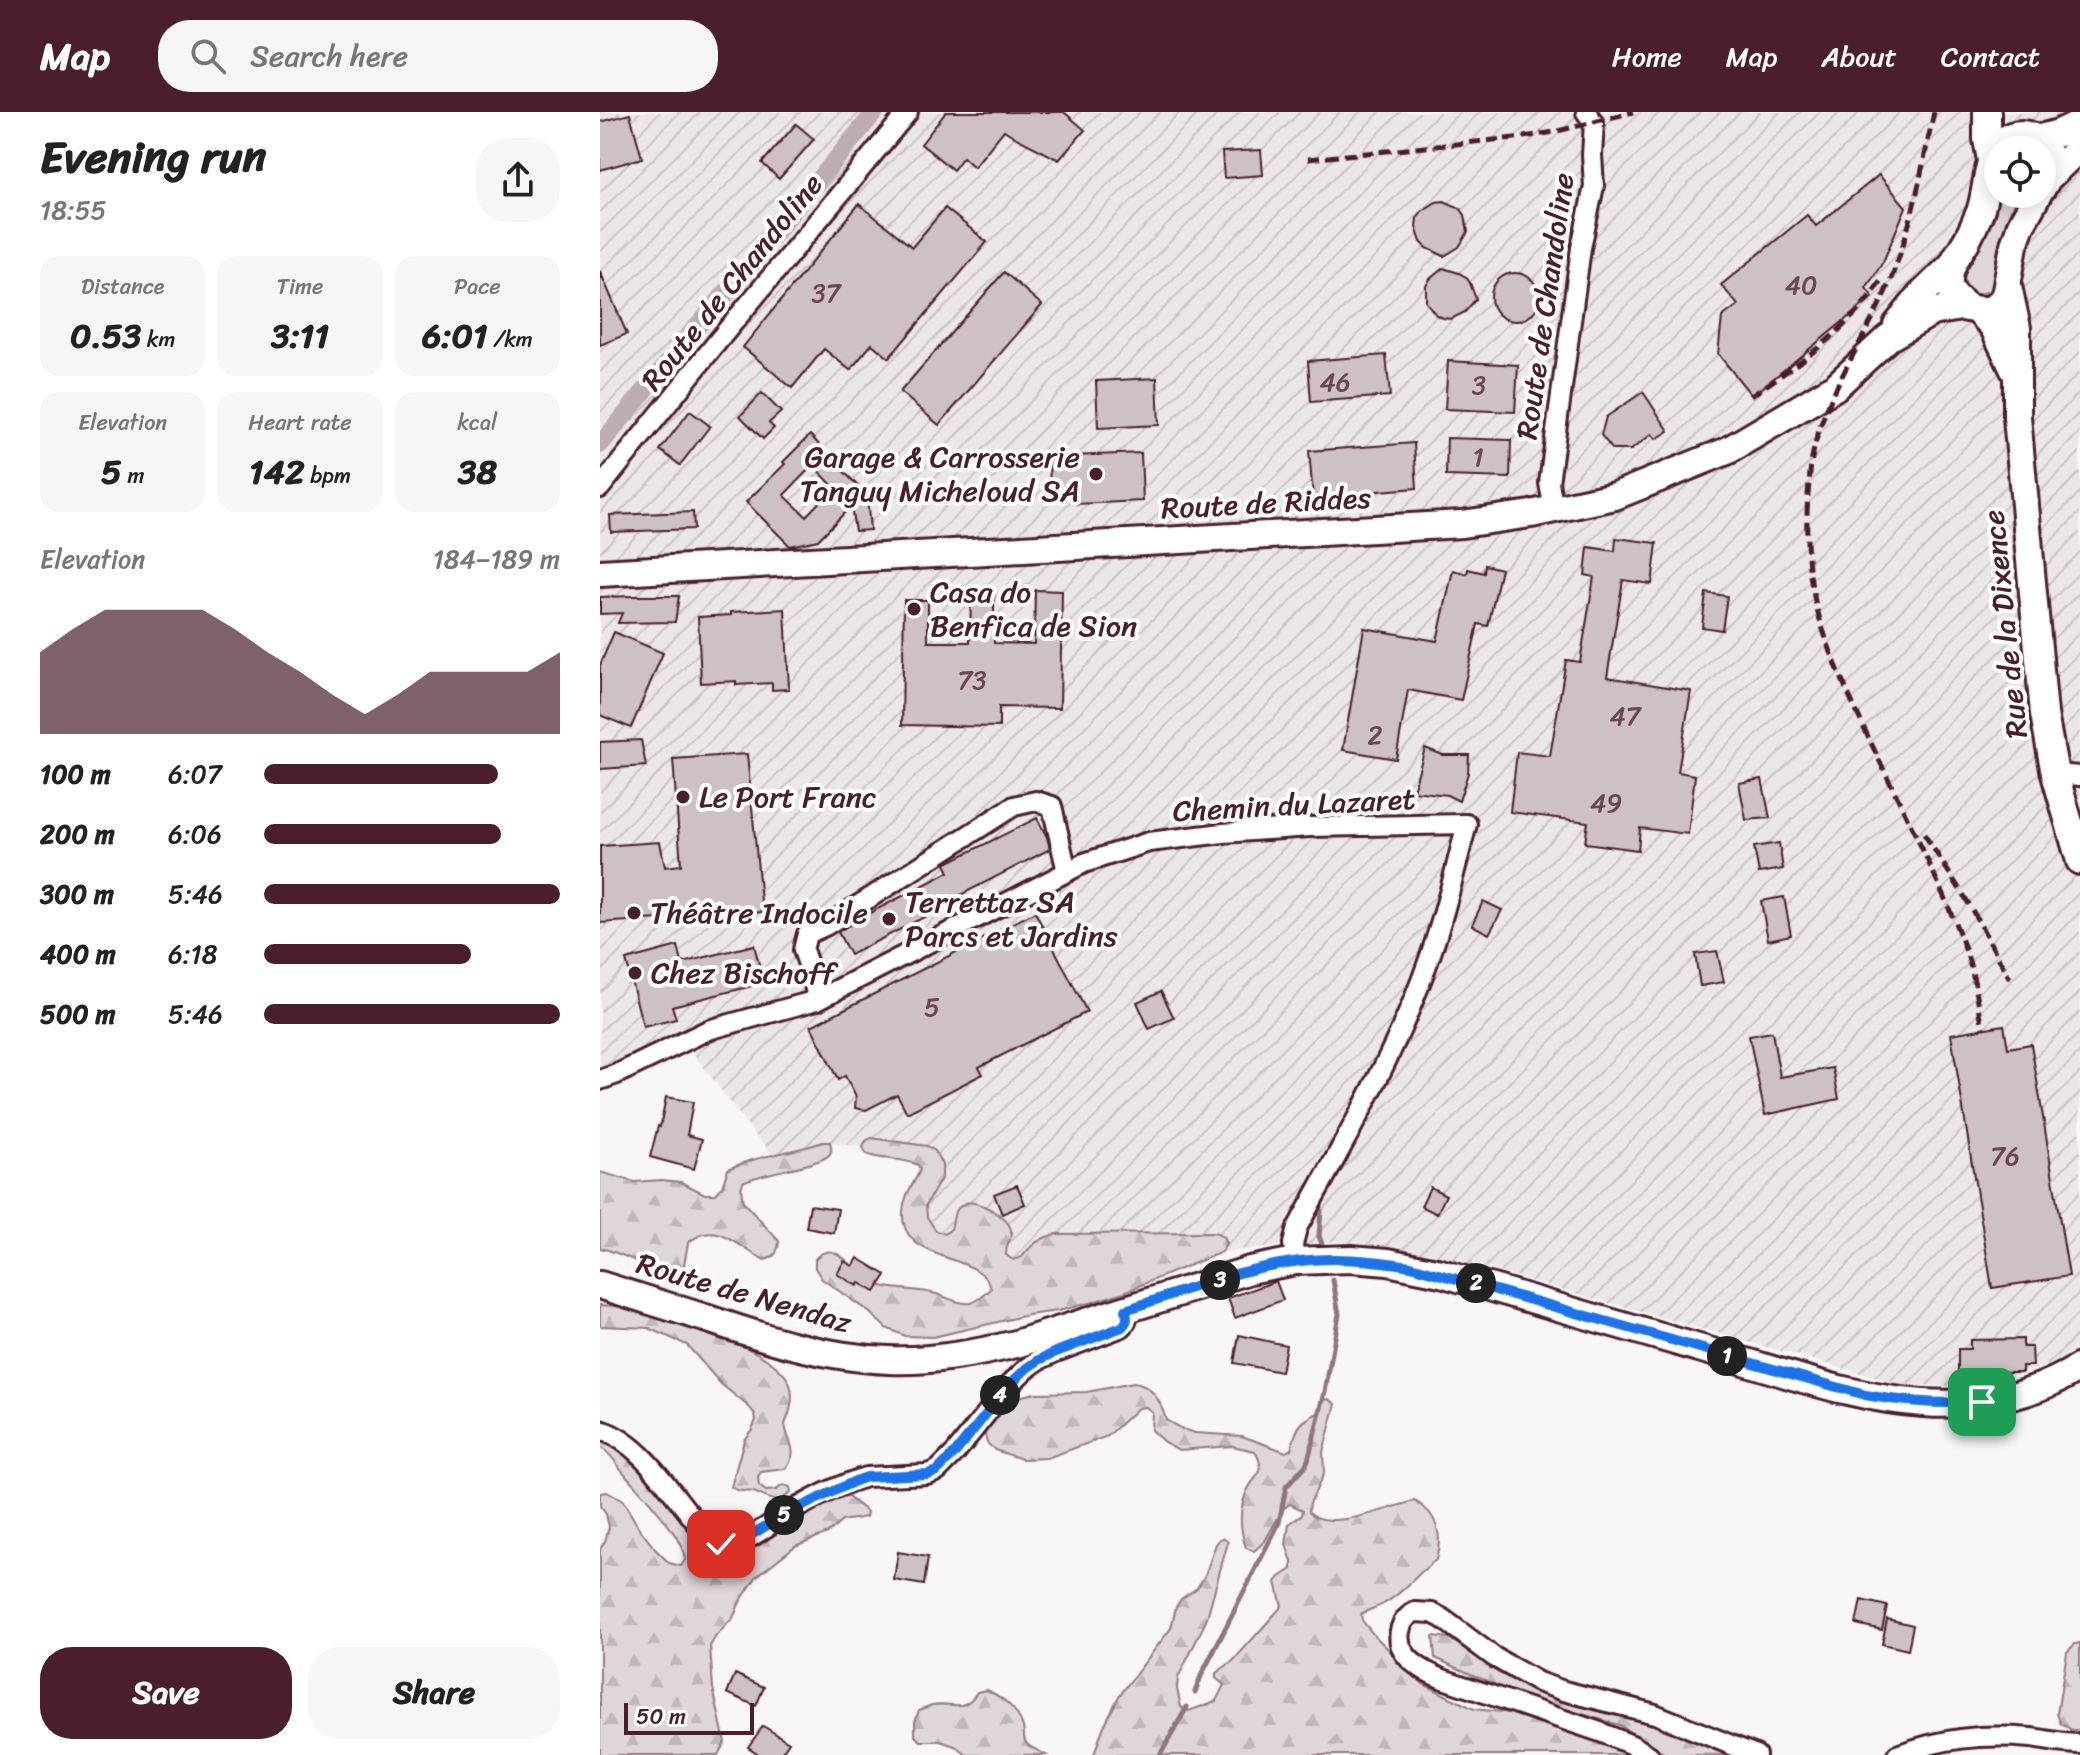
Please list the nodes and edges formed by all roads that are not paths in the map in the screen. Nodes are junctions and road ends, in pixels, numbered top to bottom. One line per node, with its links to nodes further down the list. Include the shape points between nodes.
1 (908, 112): 18 (street, Route de Chandoline)
2 (1586, 112): 19 (street, Route de Chandoline, via 1594,123 1594,186 1549,483)
3 (1987, 112): 6 (main road)
4 (2002, 112): 7 (main road)
5 (2080, 123): 8 (main road)
6 (1987, 136)
7 (2027, 136)
8 (2036, 136)
9 (2080, 147): 10 (main road)
10 (2056, 173)
11 (1984, 194): 13 (main road)
12 (2031, 208): 14 (main road)
13 (1952, 265): 15 (main road, via 1951,291); 16 (main road, Route de Riddes)
14 (2009, 273): 15 (main road, via 1996,306); 17 (main road, Rue de la Dixence, via 2017,328)
15 (1973, 309): 16 (main road, Route de Riddes, via 1932,312); 17 (main road, Rue de la Dixence, via 1997,334)
16 (1888, 338): 19 (main road, Route de Riddes, via 1835,387 1727,451 1615,496)
17 (2016, 377): 21 (main road, Rue de la Dixence, via 2041,686)
18 (600, 488)
19 (1554, 510): 20 (main road, Route de Riddes, via 1462,524)
20 (600, 573)
21 (2067, 775): 22 (main road, Rue de la Dixence)
22 (2080, 861)
23 (1067, 872): 24 (street, Chemin du Lazaret); 24 (street, via 1052,806 1036,801 1014,806 807,934 803,950); 26 (street, Chemin du Lazaret, via 1149,842 1223,833 1467,824 1430,958 1370,1096 1297,1228)
24 (817, 1000): 25 (street, Chemin du Lazaret, via 708,1030)
25 (600, 1080)
26 (1294, 1252): 28 (main road, Route de Nendaz); 29 (main road, Route de Nendaz, via 1426,1269 1894,1400 1982,1402 2036,1390)
27 (600, 1285): 28 (main road, Route de Nendaz, via 787,1343 890,1360 985,1351)
28 (1125, 1310): 30 (street, via 1128,1318 1122,1327 1039,1360 1019,1375 937,1471 857,1480 732,1545 707,1534 631,1447)
29 (2072, 1372)
30 (600, 1430)
31 (2076, 1744): 34 (street, via 1962,1737)
32 (1649, 1755): 33 (street, via 1419,1668 1400,1645 1404,1620 1415,1612 1432,1613 1538,1682 1655,1714)
33 (1756, 1755)
34 (1897, 1755)

